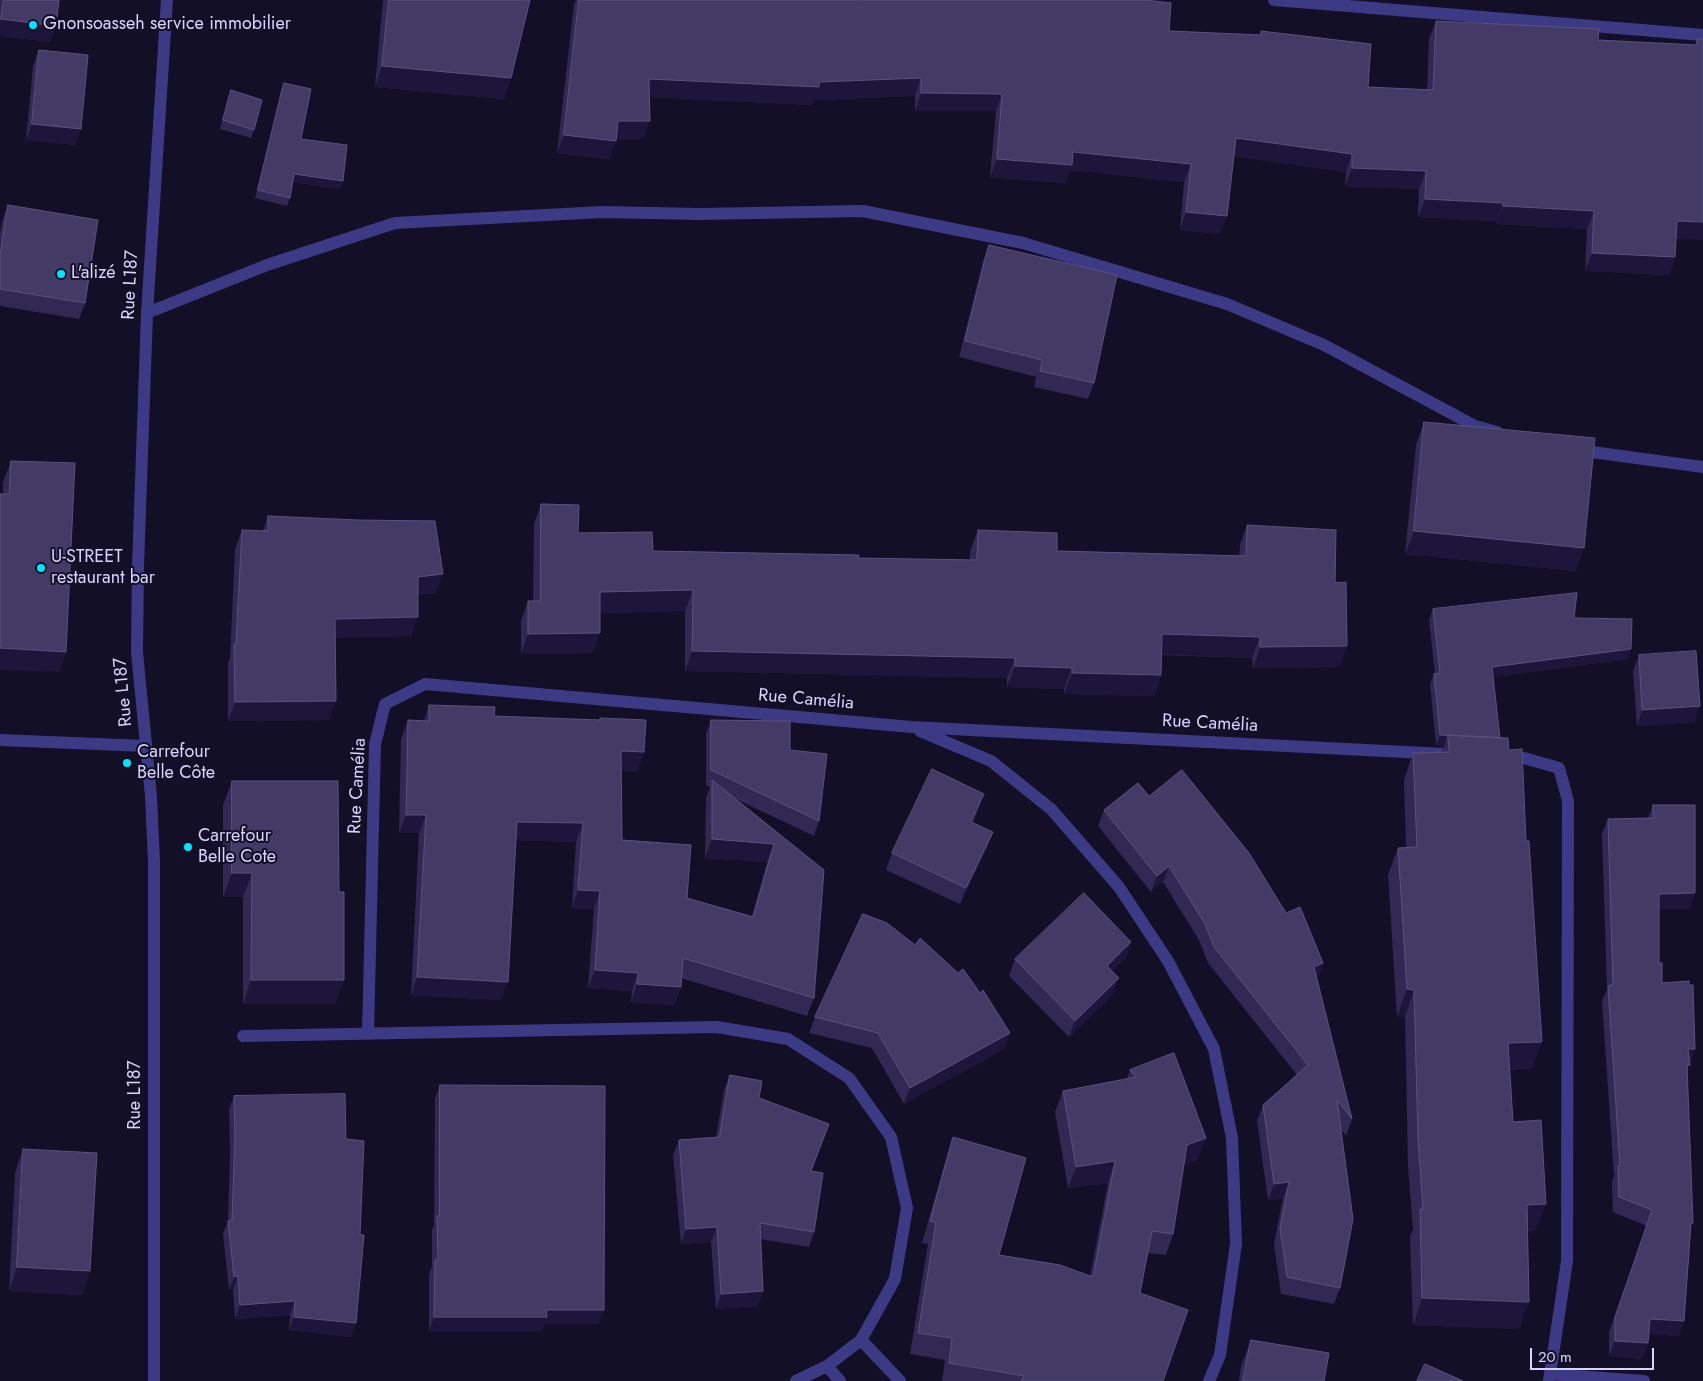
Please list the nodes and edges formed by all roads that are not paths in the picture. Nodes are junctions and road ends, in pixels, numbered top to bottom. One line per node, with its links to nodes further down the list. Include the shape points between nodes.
1 (167, 0): 4 (street, Rue L187)
2 (1274, 0): 3 (street)
3 (1703, 35)
4 (147, 313): 5 (street, via 266,265 395,223 602,212 863,211 1023,243 1227,304 1324,345 1475,426); 10 (street, Rue L187, via 137,652)
5 (1512, 436)
6 (1568, 449): 7 (street)
7 (1703, 467)
8 (912, 727): 11 (street, Rue Camélia); 13 (street, Rue Camélia, via 425,684 385,704 374,744); 22 (street, via 991,760 1051,809 1119,887 1168,961 1214,1048 1232,1138 1236,1244 1220,1354)
9 (0, 740): 10 (street)
10 (146, 746): 18 (street, Rue L187, via 154,862)
11 (1455, 754)
12 (1494, 756): 17 (street, via 1524,758 1559,768 1568,801 1567,1261)
13 (368, 1033): 14 (street); 15 (street, via 717,1027 788,1039 849,1078 891,1138 907,1208 895,1279)
14 (243, 1036)
15 (861, 1340): 16 (street); 21 (street)
16 (827, 1366): 19 (street); 20 (street)
17 (1550, 1377): 23 (street)
18 (154, 1381)
19 (796, 1381)
20 (840, 1381)
21 (900, 1381)
22 (1209, 1381)
23 (1644, 1381)

